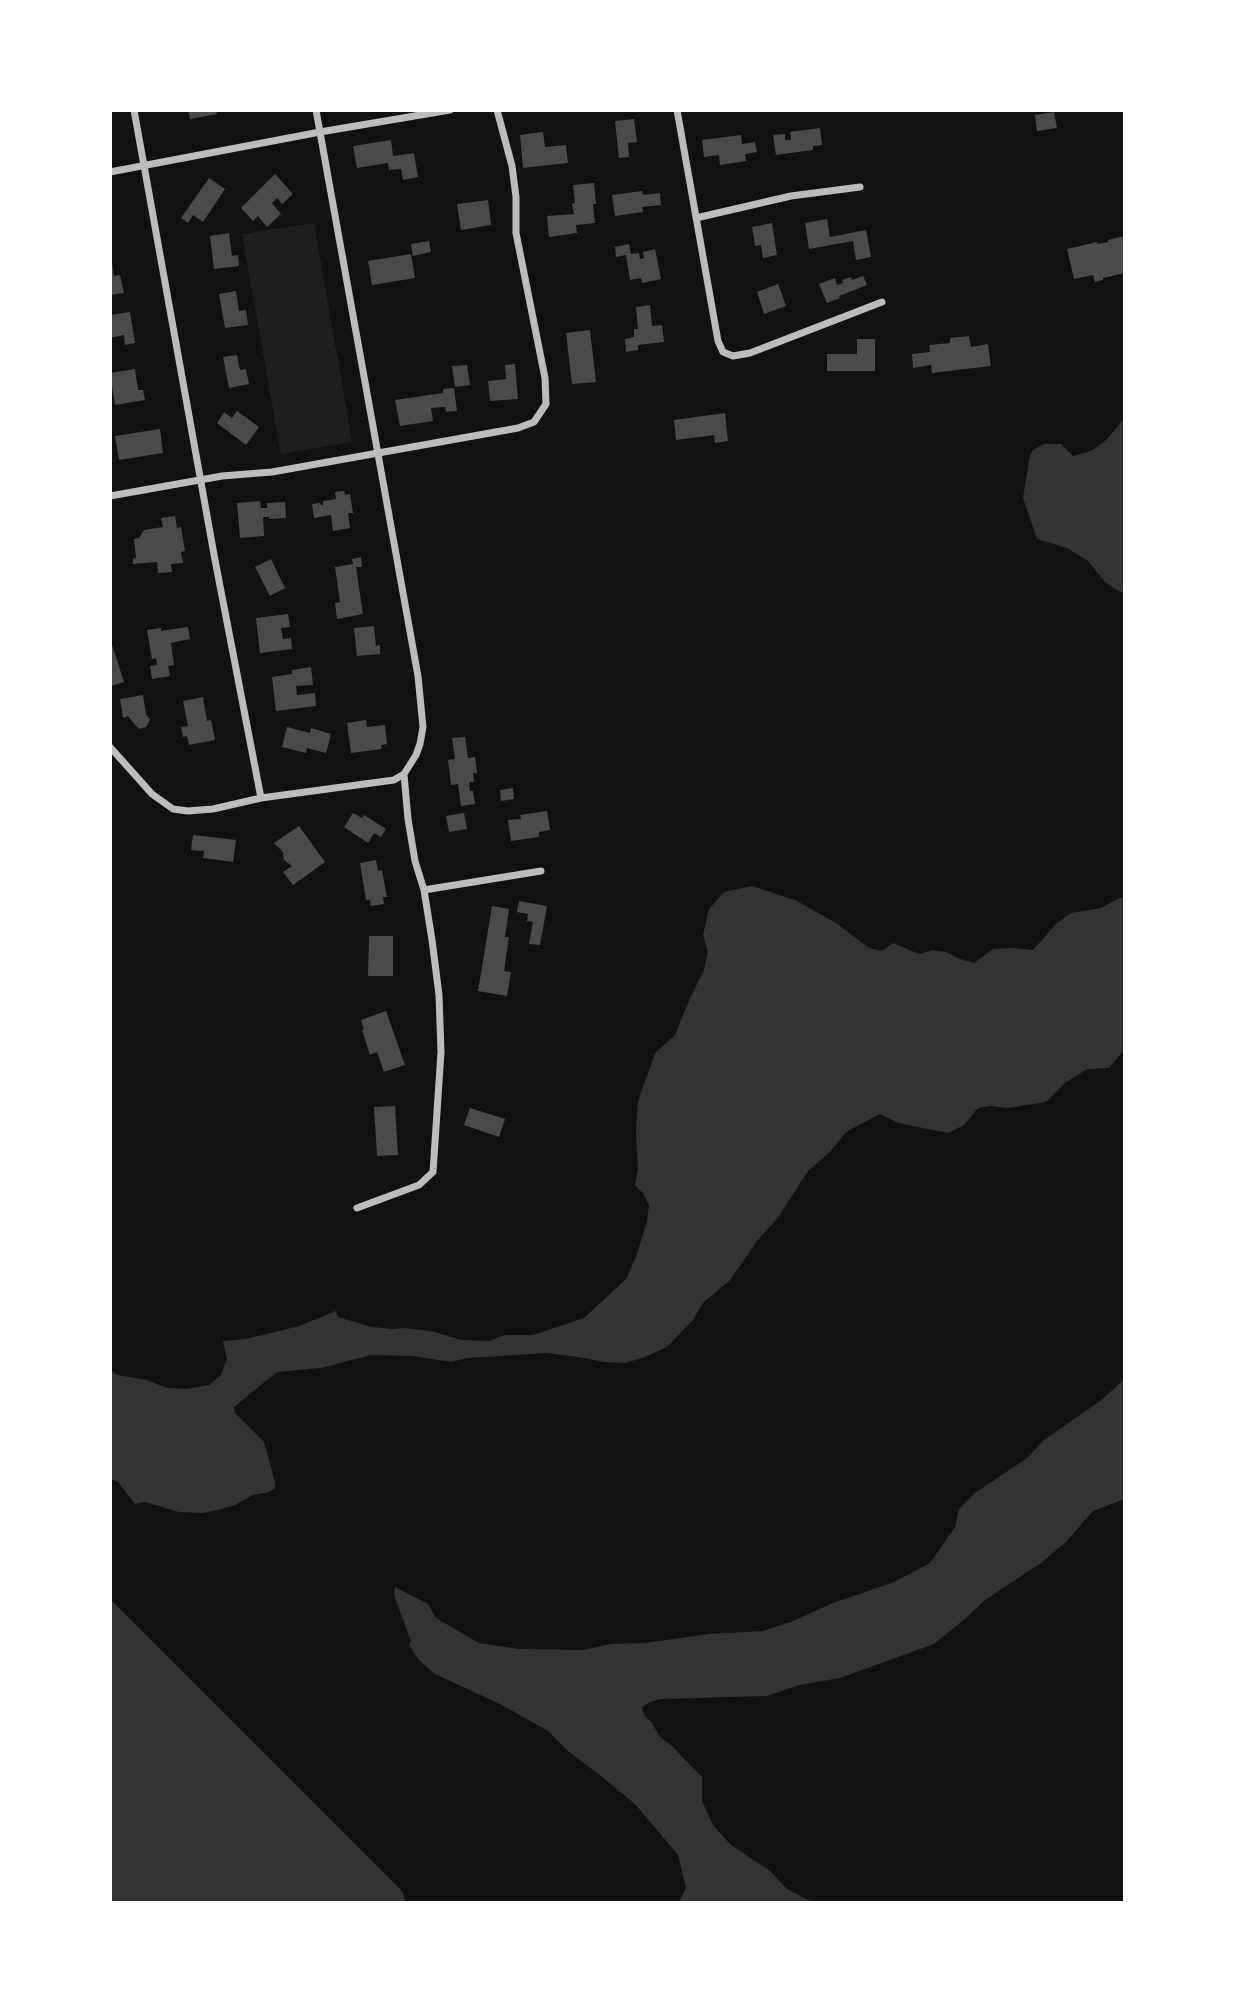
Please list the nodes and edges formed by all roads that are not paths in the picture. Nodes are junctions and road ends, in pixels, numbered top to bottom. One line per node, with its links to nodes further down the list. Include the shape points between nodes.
1 (134, 110): 7 (street)
2 (316, 110): 6 (street)
3 (450, 110): 6 (street)
4 (497, 110): 12 (street, via 512,166 516,233 545,378 546,404 534,422 518,428)
5 (677, 110): 10 (street)
6 (320, 132): 7 (street); 12 (street)
7 (145, 166): 8 (street); 13 (street)
8 (110, 172)
9 (860, 187): 10 (street, via 791,196)
10 (696, 218): 11 (street, via 718,341 728,355 750,353)
11 (882, 302)
12 (377, 453): 13 (street); 16 (street, via 423,727 420,744)
13 (201, 480): 14 (street); 17 (street)
14 (110, 496)
15 (110, 747): 17 (street, via 152,794 173,809 213,808)
16 (404, 774): 17 (street, via 394,780); 19 (street, via 415,861)
17 (261, 798)
18 (541, 871): 19 (street)
19 (424, 890): 20 (street, via 442,1052 433,1172 419,1185)
20 (357, 1208)

